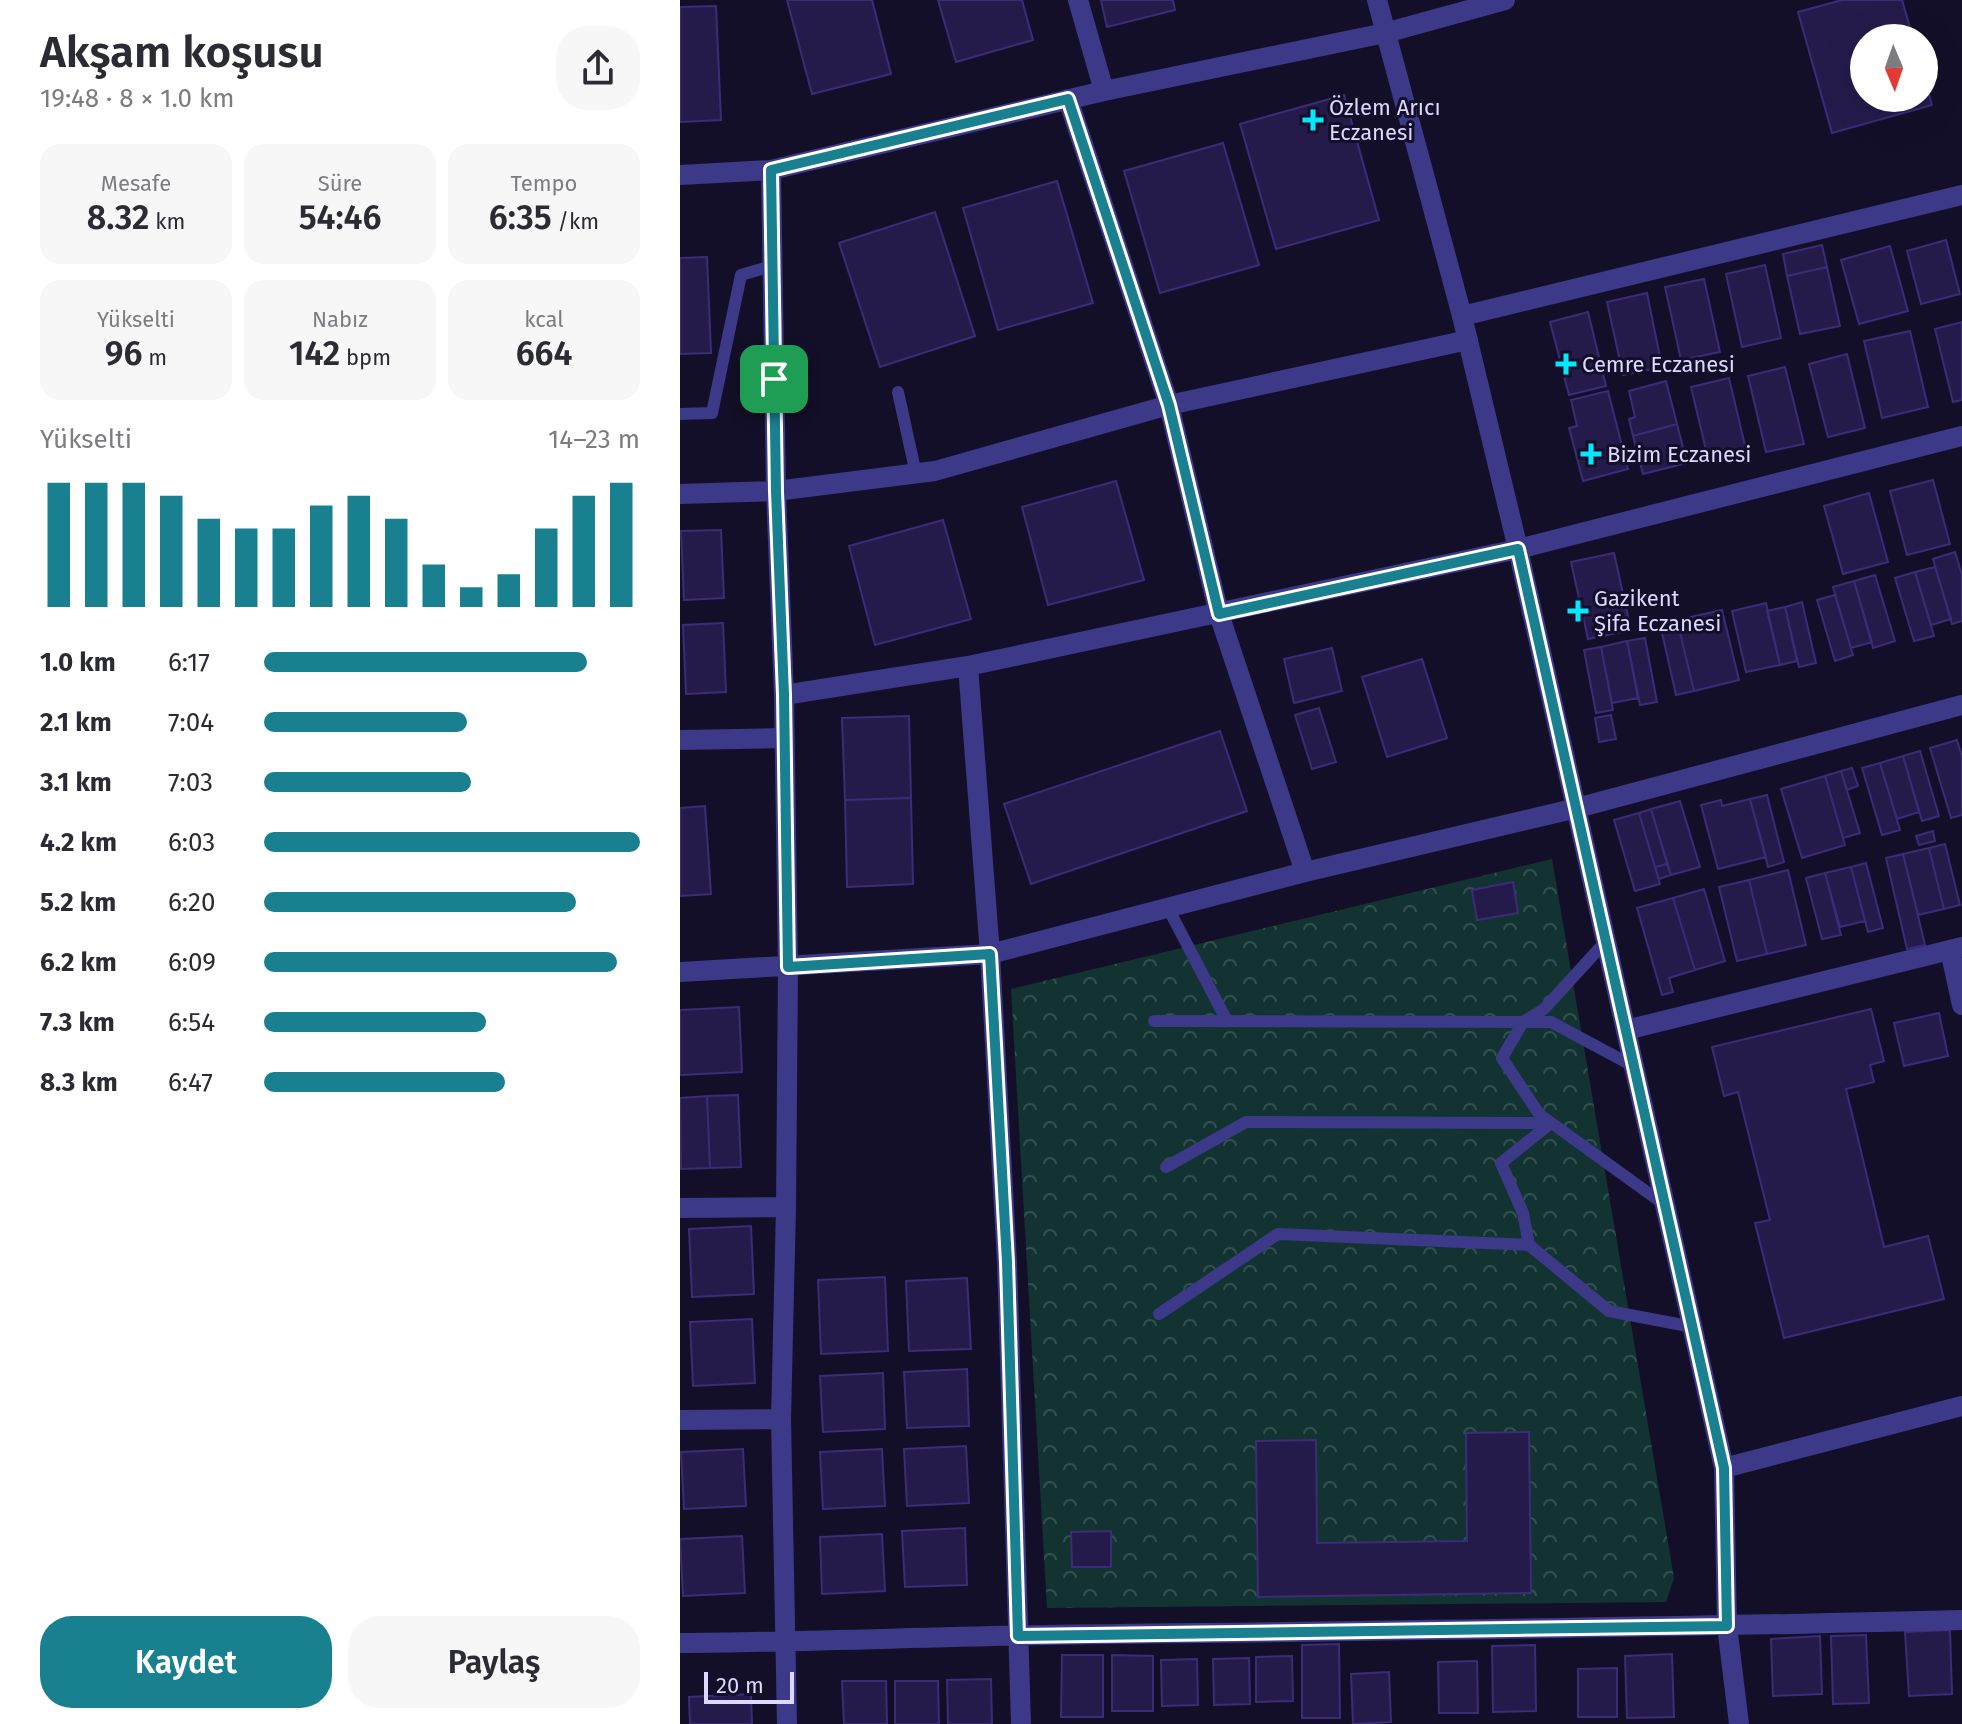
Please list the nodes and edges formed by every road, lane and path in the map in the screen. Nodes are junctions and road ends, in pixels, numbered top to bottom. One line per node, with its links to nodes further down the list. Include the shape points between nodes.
1 (1078, 0): 5 (street)
2 (1377, 0): 4 (street)
3 (1505, 0): 4 (street)
4 (1385, 33): 5 (street); 11 (street)
5 (1104, 91): 6 (street)
6 (1068, 99): 7 (street); 14 (street)
7 (771, 170): 8 (street); 10 (street)
8 (680, 175)
9 (1962, 195): 11 (street)
10 (772, 266): 15 (lane, via 741,275 712,413); 18 (street)
11 (1462, 316): 12 (street)
12 (1468, 340): 14 (street); 20 (street)
13 (898, 392): 17 (lane)
14 (1169, 405): 17 (street); 21 (street)
15 (680, 414)
16 (1962, 436): 20 (street)
17 (916, 474): 18 (street)
18 (776, 491): 19 (street); 23 (street)
19 (680, 494)
20 (1518, 549): 21 (street); 27 (street)
21 (1219, 614): 22 (street); 28 (street)
22 (968, 666): 23 (street); 32 (street)
23 (784, 695): 25 (street)
24 (1962, 705): 27 (street)
25 (785, 738): 26 (street); 33 (street)
26 (680, 740)
27 (1577, 808): 28 (street); 30 (street)
28 (1305, 872): 29 (street)
29 (1168, 908): 32 (street); 37 (lane)
30 (1606, 941): 38 (lane, via 1544,1009); 39 (street)
31 (1956, 949): 35 (street); 39 (street)
32 (990, 954): 33 (street); 55 (street, via 1007,1262)
33 (788, 967): 34 (street); 44 (street)
34 (680, 972)
35 (1962, 1005)
36 (1154, 1021): 37 (lane)
37 (1227, 1021): 38 (lane)
38 (1523, 1022): 40 (lane, via 1551,1022); 41 (lane, via 1502,1058 1539,1114)
39 (1626, 1030): 40 (street)
40 (1635, 1067): 43 (street)
41 (1551, 1123): 42 (lane, via 1246,1122); 43 (lane); 46 (lane, via 1501,1163 1523,1213)
42 (1166, 1167)
43 (1665, 1205): 48 (street)
44 (786, 1207): 45 (street); 50 (street)
45 (680, 1208)
46 (1529, 1245): 47 (lane, via 1278,1234); 48 (lane, via 1609,1311)
47 (1159, 1314)
48 (1693, 1327): 52 (street)
49 (1962, 1406): 52 (street)
50 (781, 1419): 51 (street); 56 (street)
51 (680, 1420)
52 (1724, 1468): 54 (street)
53 (1962, 1620): 54 (street)
54 (1727, 1626): 55 (street); 60 (street)
55 (1018, 1636): 56 (street); 59 (street)
56 (784, 1642): 57 (street); 58 (street)
57 (680, 1643)
58 (787, 1724)
59 (1021, 1724)
60 (1739, 1724)

